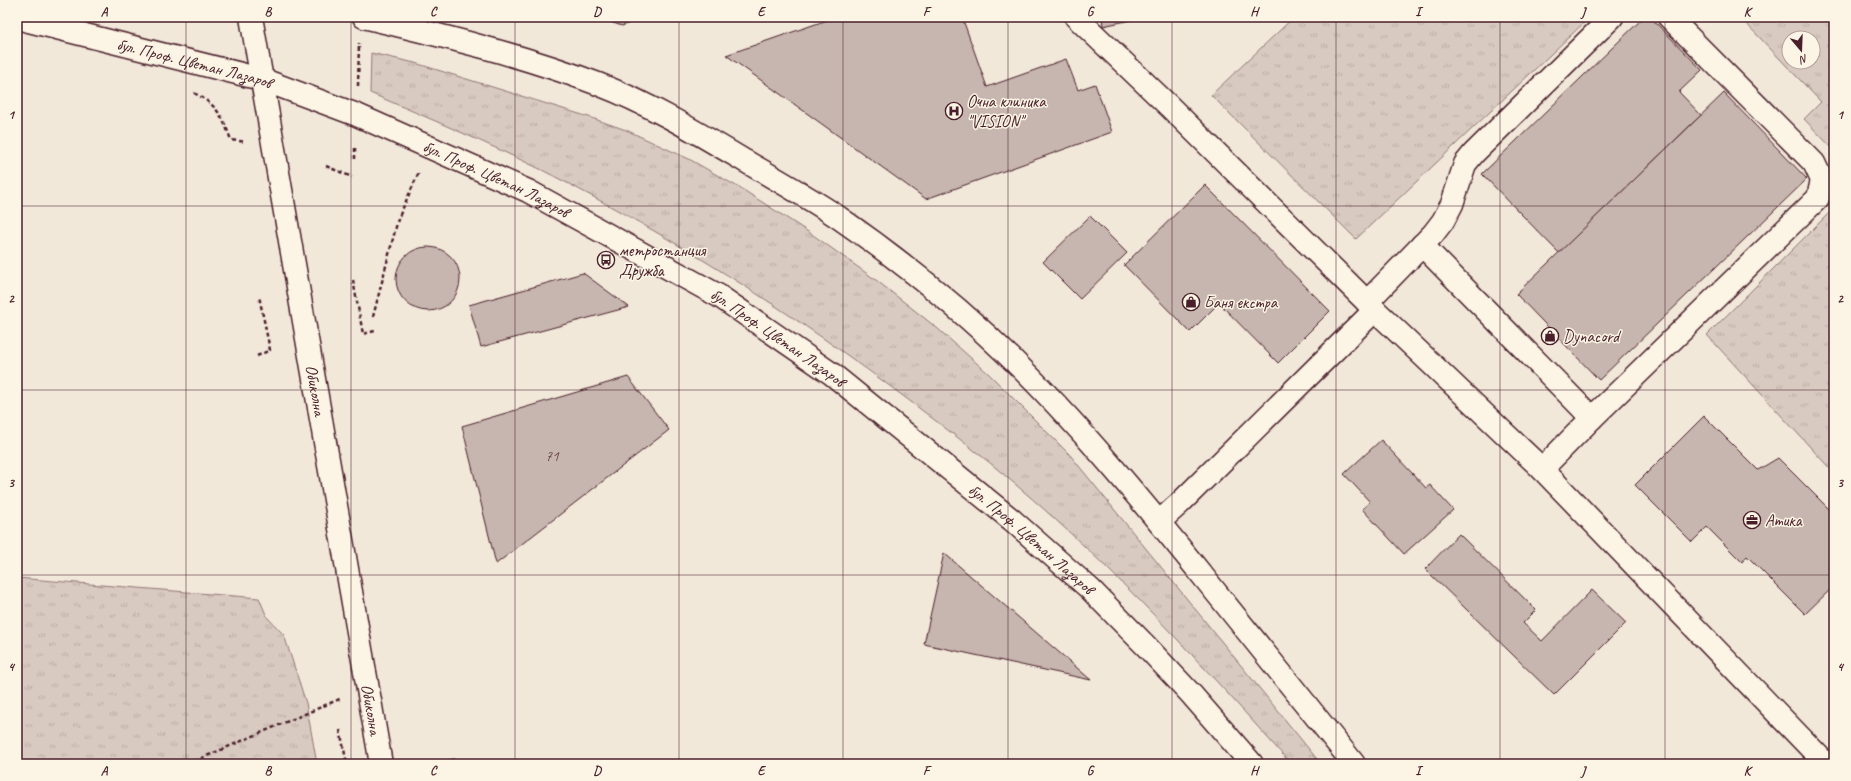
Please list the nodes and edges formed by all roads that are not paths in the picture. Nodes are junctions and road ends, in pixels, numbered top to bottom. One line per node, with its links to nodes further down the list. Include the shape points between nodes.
1 (251, 17): 7 (main road, Обиколна)
2 (364, 17): 12 (main road, via 487,47 600,84 697,132 836,216 894,257 1020,367 1084,434)
3 (1076, 17): 9 (main road)
4 (1612, 17): 8 (main road, via 1474,153 1465,164 1452,204 1443,221)
5 (1668, 17): 10 (main road, via 1814,163 1822,180 1818,198)
6 (17, 18): 7 (main road, бул. Проф. Цветан Лазаров)
7 (261, 79): 13 (main road, Обиколна); 14 (main road, бул. Проф. Цветан Лазаров, via 357,115 528,192 719,296 832,374 1012,520 1090,589 1191,694)
8 (1422, 246): 9 (main road); 10 (main road)
9 (1371, 306): 11 (main road); 12 (main road, via 1186,498)
10 (1592, 418): 11 (main road)
11 (1542, 469): 16 (main road)
12 (1159, 522): 15 (main road)
13 (382, 764)
14 (1252, 764)
15 (1354, 764)
16 (1826, 764)

